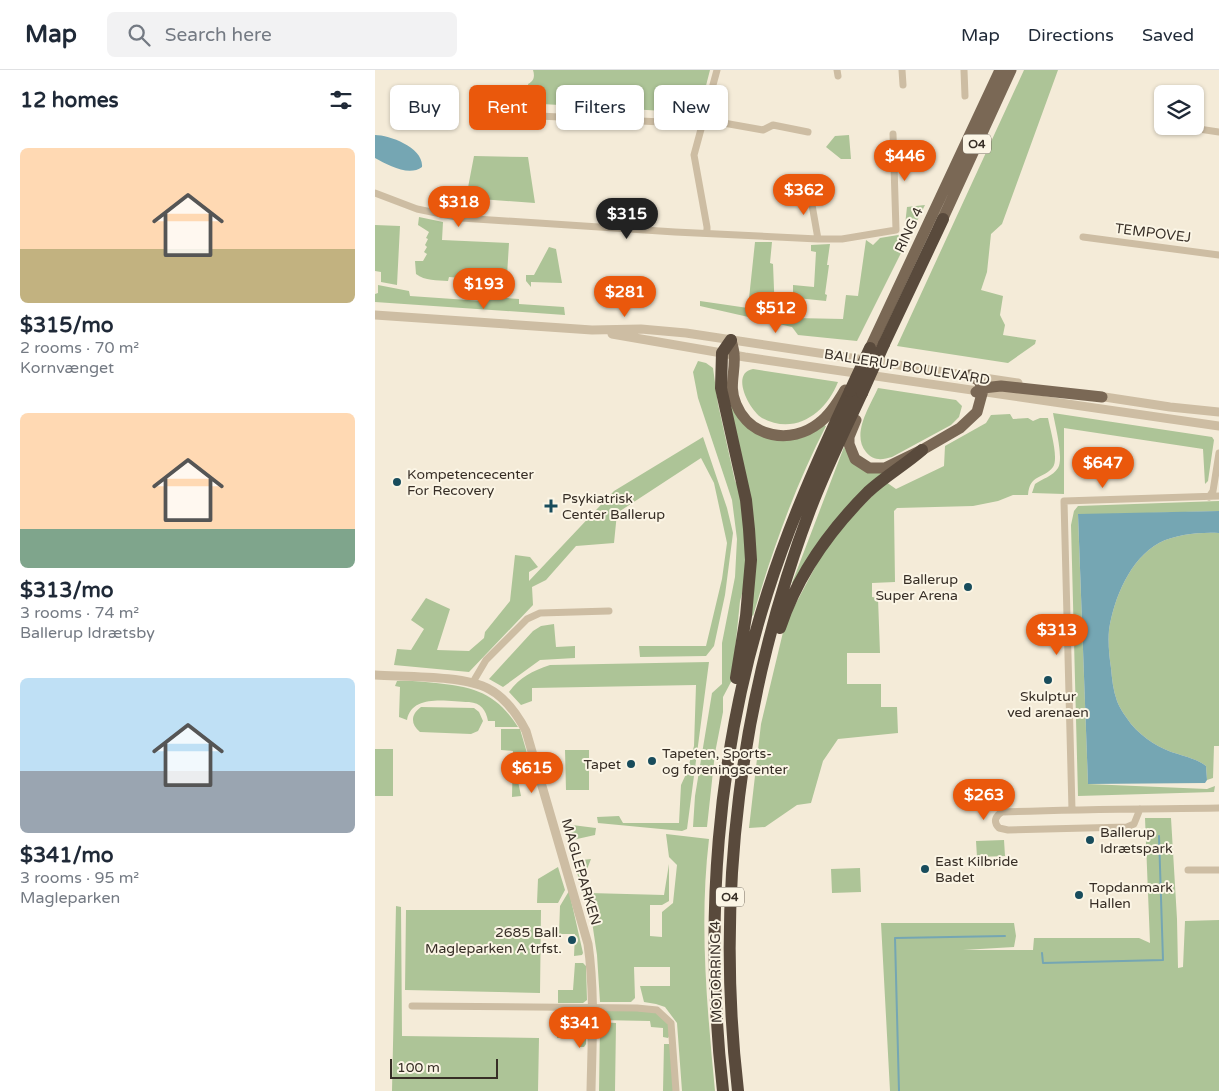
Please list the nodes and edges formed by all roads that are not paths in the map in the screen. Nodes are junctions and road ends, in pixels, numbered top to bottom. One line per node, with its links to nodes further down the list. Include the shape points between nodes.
1 (717, 70): 6 (street)
2 (902, 70): 7 (street)
3 (965, 70): 8 (street)
4 (1000, 70): 27 (main road, RING 4 / O4)
5 (1011, 70): 19 (main road, RING 4 / O4)
6 (713, 85)
7 (903, 85)
8 (965, 96)
9 (546, 116): 10 (street)
10 (654, 122)
11 (728, 124): 14 (street, via 763,130 773,125)
12 (700, 130): 20 (street, via 694,155)
13 (1204, 130): 15 (street)
14 (808, 132)
15 (1219, 132)
16 (893, 134): 22 (street, via 897,230 842,239)
17 (801, 183): 22 (street, via 808,182)
18 (375, 193): 20 (street, via 417,209 461,218)
19 (943, 219): 27 (highway, O4)
20 (707, 233): 22 (street)
21 (1083, 237): 23 (street, TEMPOVEJ)
22 (818, 238)
23 (1219, 255)
24 (375, 315): 25 (street, BALLERUP BOULEVARD)
25 (592, 330): 26 (street, BALLERUP BOULEVARD, via 641,329); 28 (street, BALLERUP BOULEVARD)
26 (731, 340): 28 (highway); 29 (street, BALLERUP BOULEVARD)
27 (879, 345): 31 (highway, O4, bridge)
28 (728, 354): 30 (street, BALLERUP BOULEVARD); 31 (main road, via 736,404 747,421 771,435 794,435 815,426 835,406); 43 (highway, via 720,376 722,396 746,500 751,560 747,616 727,723)
29 (970, 375): 30 (main road, via 979,381); 32 (street, BALLERUP BOULEVARD)
30 (981, 391): 32 (main road, via 1001,386); 34 (street, BALLERUP BOULEVARD); 35 (main road, via 977,412 959,428)
31 (856, 392): 35 (main road, via 849,437 855,459 877,469); 42 (highway, O4, via 799,540); 43 (highway, O4, via 803,495 767,593 740,697)
32 (1102, 397): 33 (street, BALLERUP BOULEVARD)
33 (1219, 412)
34 (1219, 426)
35 (923, 450): 42 (highway, via 870,491 833,530 803,574 785,614)
36 (1219, 453): 38 (street)
37 (1219, 496): 38 (street)
38 (1209, 497): 46 (street, via 1064,501)
39 (609, 612): 41 (street, via 539,613 527,619 486,660)
40 (375, 675): 41 (street, MAGLEPARKEN)
41 (473, 682): 50 (street, MAGLEPARKEN, via 500,698 517,714 526,731 588,944)
42 (754, 704): 54 (highway, MOTORRING 4 / O4, via 739,787 730,896 730,997)
43 (725, 784): 53 (highway, MOTORRING 4 / O4, via 715,896 714,956)
44 (1219, 808): 45 (street)
45 (1139, 809): 46 (street); 46 (street, via 1133,824 1127,827 1008,830 999,828 995,821 1002,812)
46 (1073, 810)
47 (1187, 870): 48 (street)
48 (1219, 870)
49 (412, 1006): 50 (street)
50 (593, 1008): 51 (street, MAGLEPARKEN); 52 (street, via 657,1010 671,1023)
51 (591, 1091)
52 (676, 1091)
53 (723, 1091)
54 (738, 1091)

